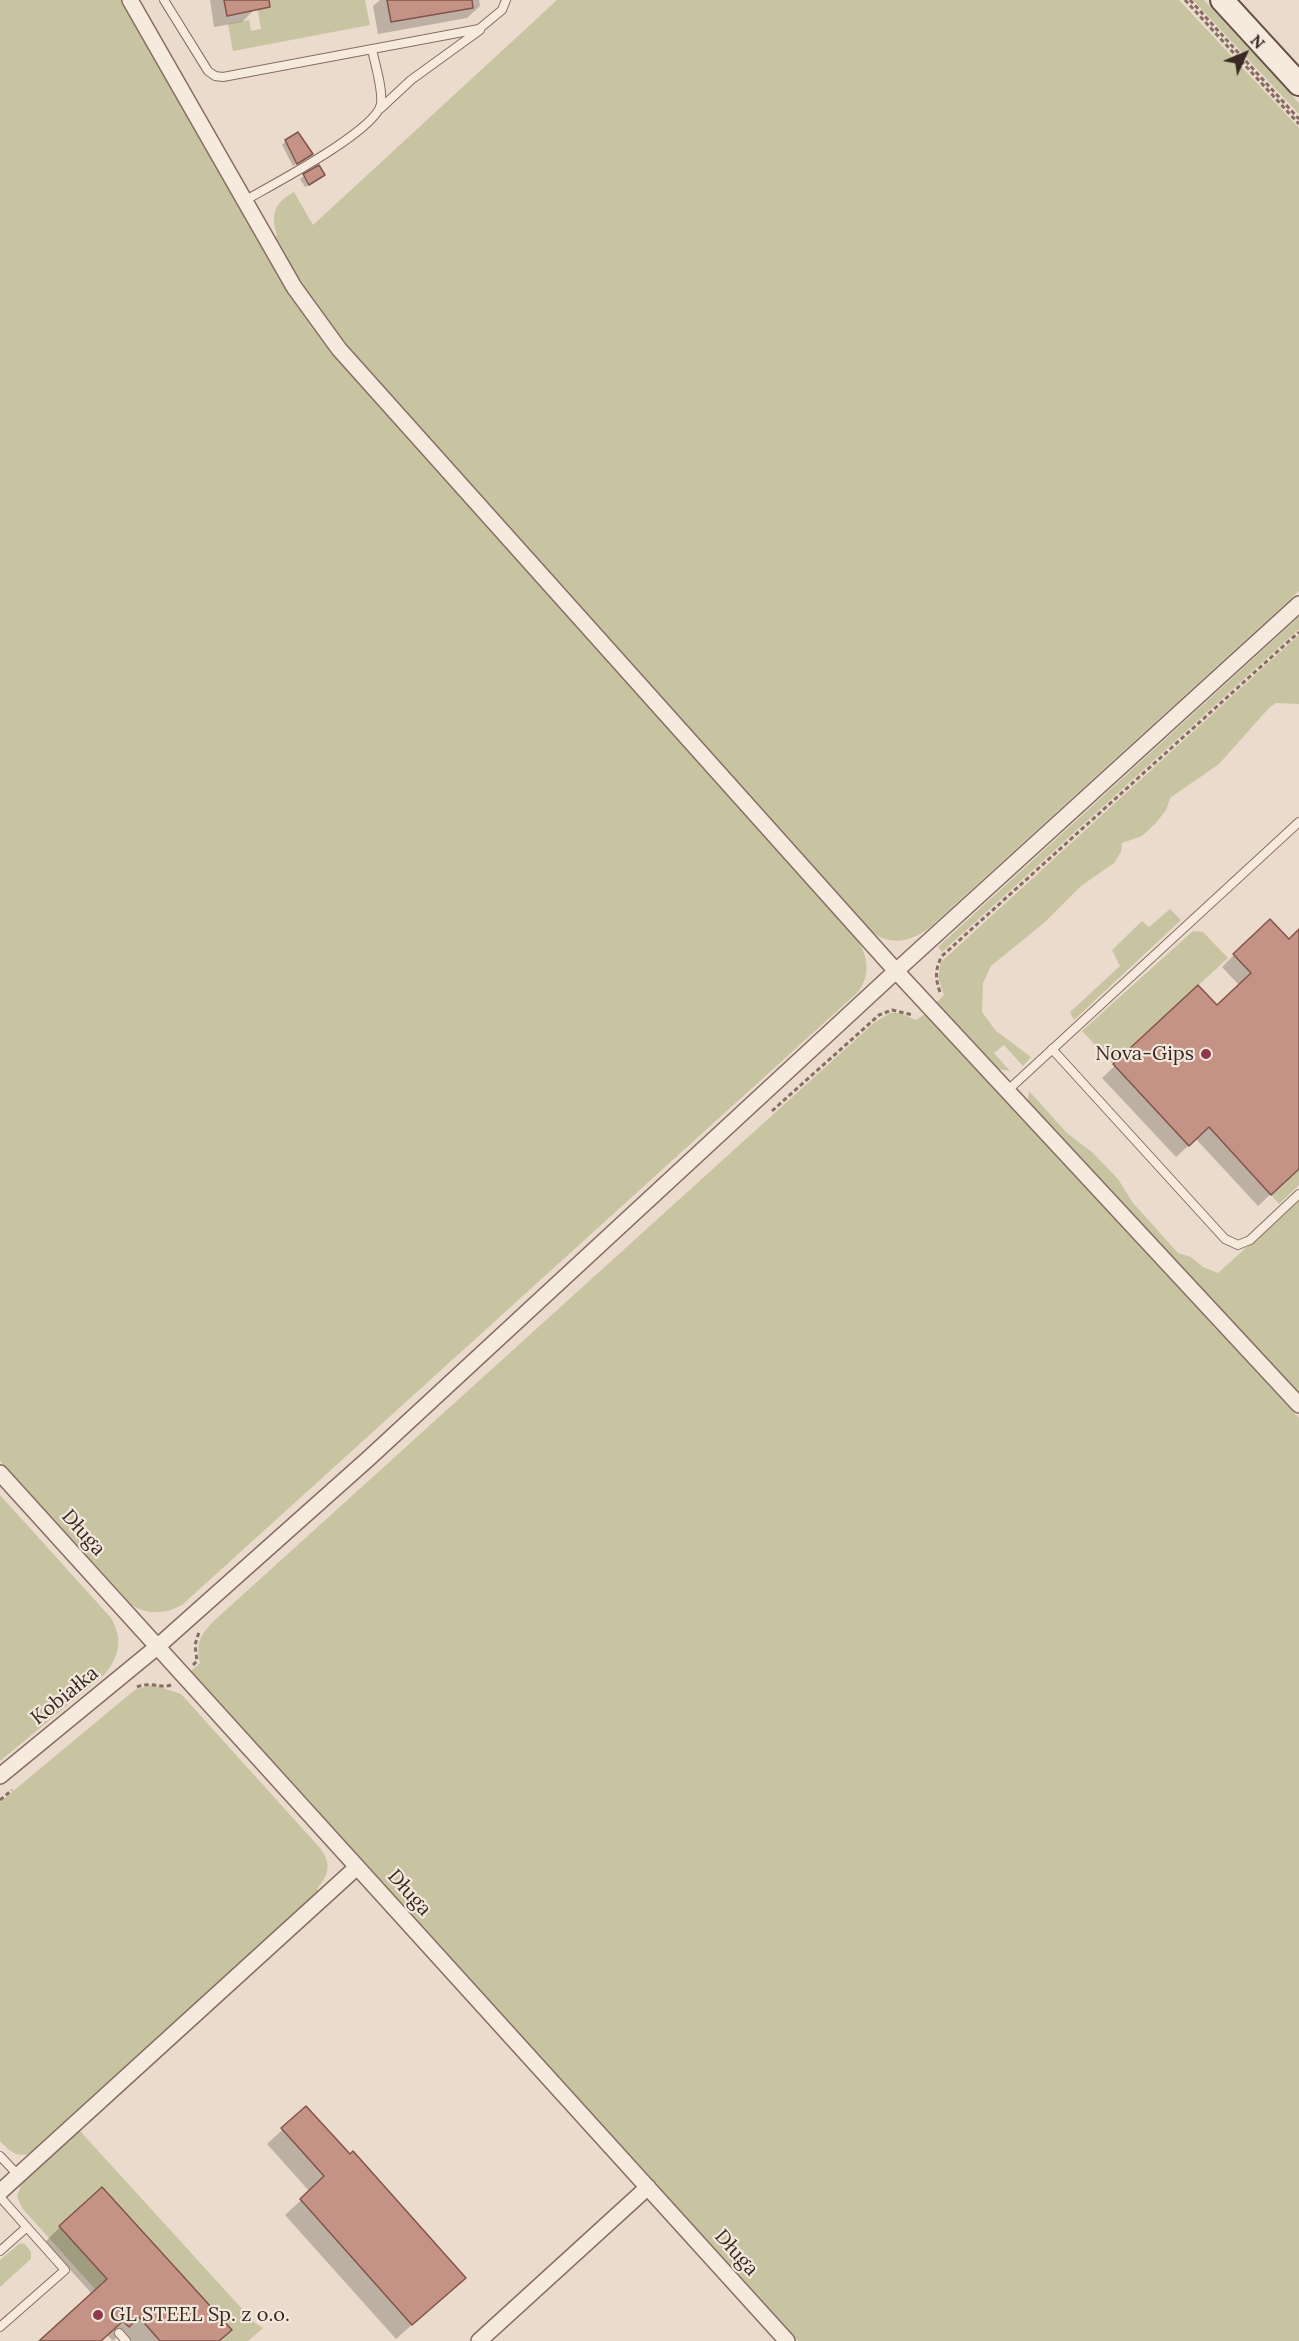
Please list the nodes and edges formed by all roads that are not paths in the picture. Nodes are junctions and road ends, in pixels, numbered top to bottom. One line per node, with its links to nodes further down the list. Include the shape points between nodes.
1 (130, 0): 9 (street)
2 (164, 0): 6 (lane, via 202,64 215,76)
3 (506, 0): 5 (lane, via 502,10)
4 (1222, 0): 7 (main road)
5 (485, 26): 6 (lane); 8 (lane, via 411,80)
6 (372, 49): 8 (lane)
7 (1299, 84)
8 (379, 110): 9 (lane, via 332,150)
9 (244, 201): 12 (street, via 294,287 339,349)
10 (1299, 604): 12 (street, Kobiałka)
11 (1299, 822): 13 (lane)
12 (896, 971): 14 (street); 18 (street, Kobiałka, via 368,1459)
13 (1052, 1049): 14 (lane); 15 (lane, via 1232,1244 1250,1240)
14 (1007, 1091): 16 (street)
15 (1299, 1194)
16 (1299, 1405)
17 (0, 1473): 18 (street, Długa)
18 (157, 1647): 19 (street, Kobiałka); 20 (street, Długa, via 177,1683)
19 (0, 1776)
20 (357, 1867): 22 (street); 23 (street, Długa)
21 (0, 2156): 22 (lane)
22 (18, 2175): 24 (street)
23 (648, 2187): 31 (street); 32 (street, Długa)
24 (0, 2192)
25 (0, 2197): 26 (lane)
26 (27, 2227): 27 (lane); 28 (lane, via 65,2270)
27 (0, 2251)
28 (0, 2327)
29 (119, 2333): 30 (lane)
30 (126, 2341)
31 (479, 2341)
32 (787, 2341)

